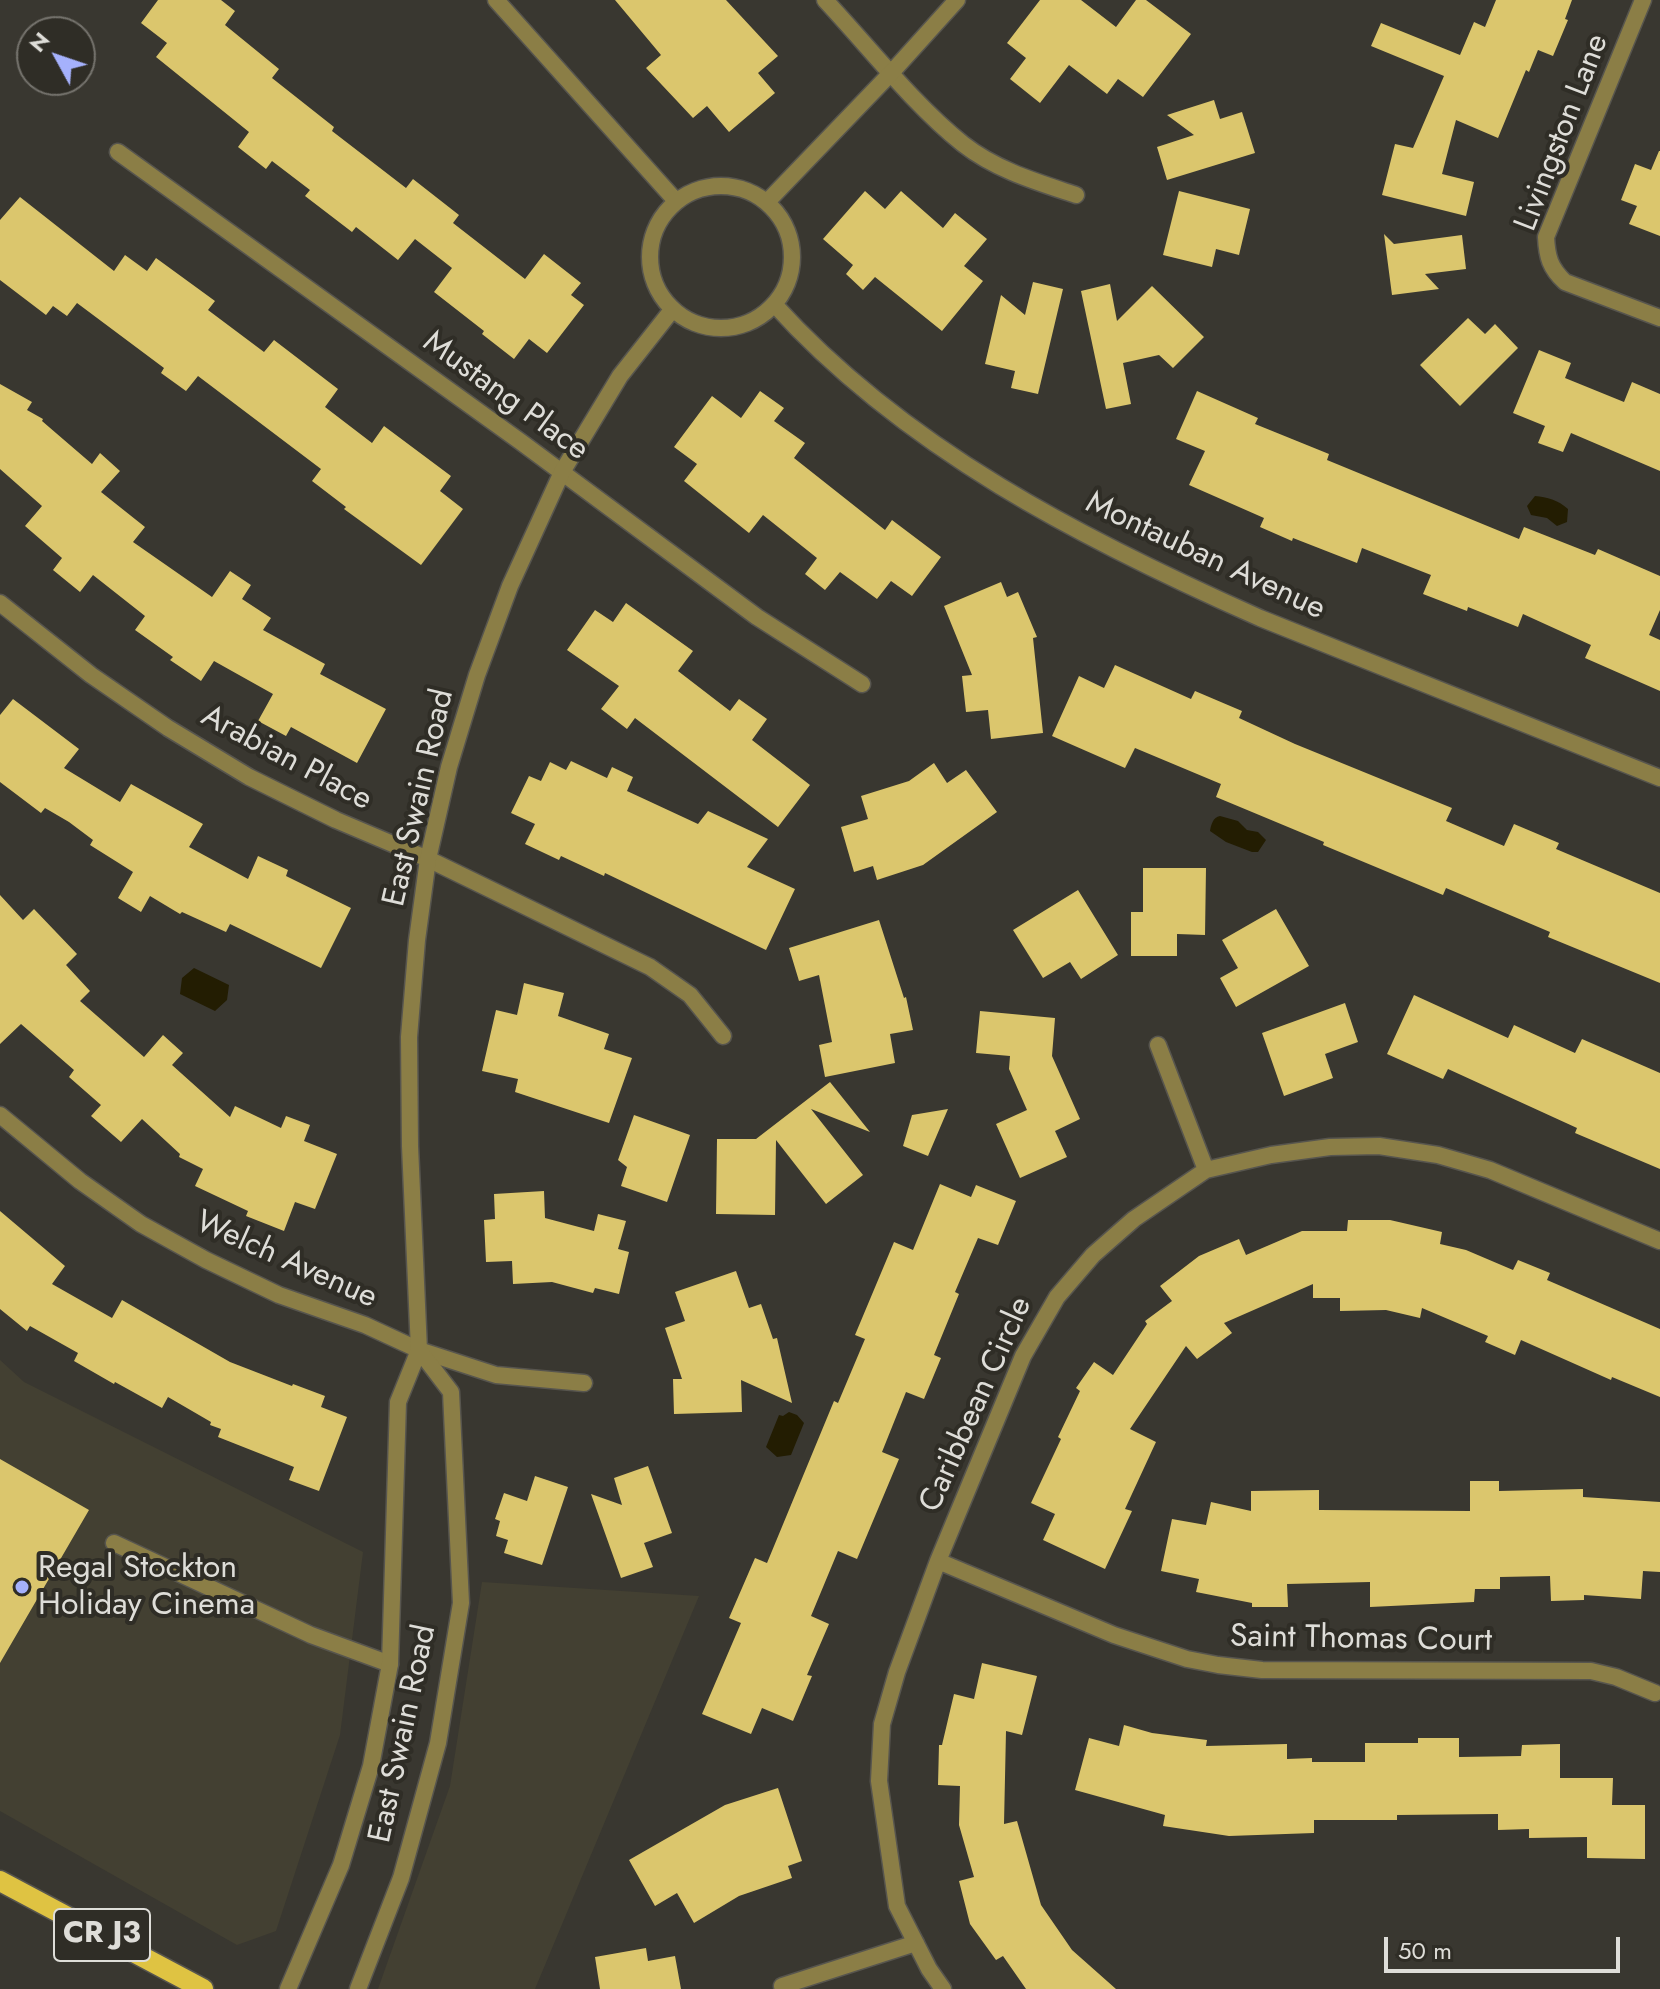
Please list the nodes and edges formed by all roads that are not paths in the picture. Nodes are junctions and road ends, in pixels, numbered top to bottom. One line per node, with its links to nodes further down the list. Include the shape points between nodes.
1 (496, 0): 8 (street)
2 (825, 0): 5 (street)
3 (957, 0): 5 (street)
4 (1643, 0): 12 (street, Livingston Lane, via 1546,237 1547,256 1565,282)
5 (892, 72): 7 (street, via 964,145 1017,176); 9 (street)
6 (118, 152): 13 (street, Mustang Place)
7 (1076, 195)
8 (676, 201): 9 (street, via 697,189 722,185); 11 (street, via 659,220 650,243 649,267 657,291)
9 (767, 202): 10 (street, via 782,220 792,263)
10 (774, 304): 11 (street, via 757,319 735,327 691,323); 16 (street, Montauban Avenue, via 866,391 1019,499 1260,618)
11 (672, 310): 13 (street, East Swain Road, via 620,376)
12 (1660, 318)
13 (562, 472): 15 (street, Mustang Place, via 757,617); 17 (street, East Swain Road, via 477,675)
14 (0, 603): 17 (street, Arabian Place, via 91,675 249,777)
15 (862, 684)
16 (1660, 778)
17 (428, 859): 18 (street, Arabian Place, via 650,967 690,995); 23 (street, East Swain Road, via 409,1037)
18 (723, 1036)
19 (1158, 1045): 21 (street)
20 (0, 1115): 23 (street, Welch Avenue, via 141,1224 279,1295)
21 (1206, 1170): 22 (street, Caribbean Circle, via 1330,1147 1379,1146 1438,1155 1490,1170); 26 (street, Caribbean Circle, via 1134,1219 1057,1297 1023,1356)
22 (1660, 1241)
23 (419, 1350): 24 (street, Welch Avenue, via 496,1375); 27 (street, East Swain Road, via 398,1402); 34 (street, East Swain Road, via 451,1392 461,1603 438,1743 401,1878)
24 (584, 1383)
25 (114, 1543): 27 (street, via 311,1635)
26 (938, 1561): 28 (street, Saint Thomas Court, via 1114,1635 1197,1661 1262,1670 1591,1671); 30 (street, Caribbean Circle, via 897,1672 881,1738 879,1781 897,1906)
27 (390, 1664): 33 (street, East Swain Road, via 371,1766 341,1865)
28 (1655, 1693)
29 (0, 1881): 32 (main road, CR J3)
30 (916, 1943): 31 (street); 35 (street, Caribbean Circle)
31 (782, 1986)
32 (203, 1989)
33 (288, 1989)
34 (358, 1989)
35 (943, 1989)

